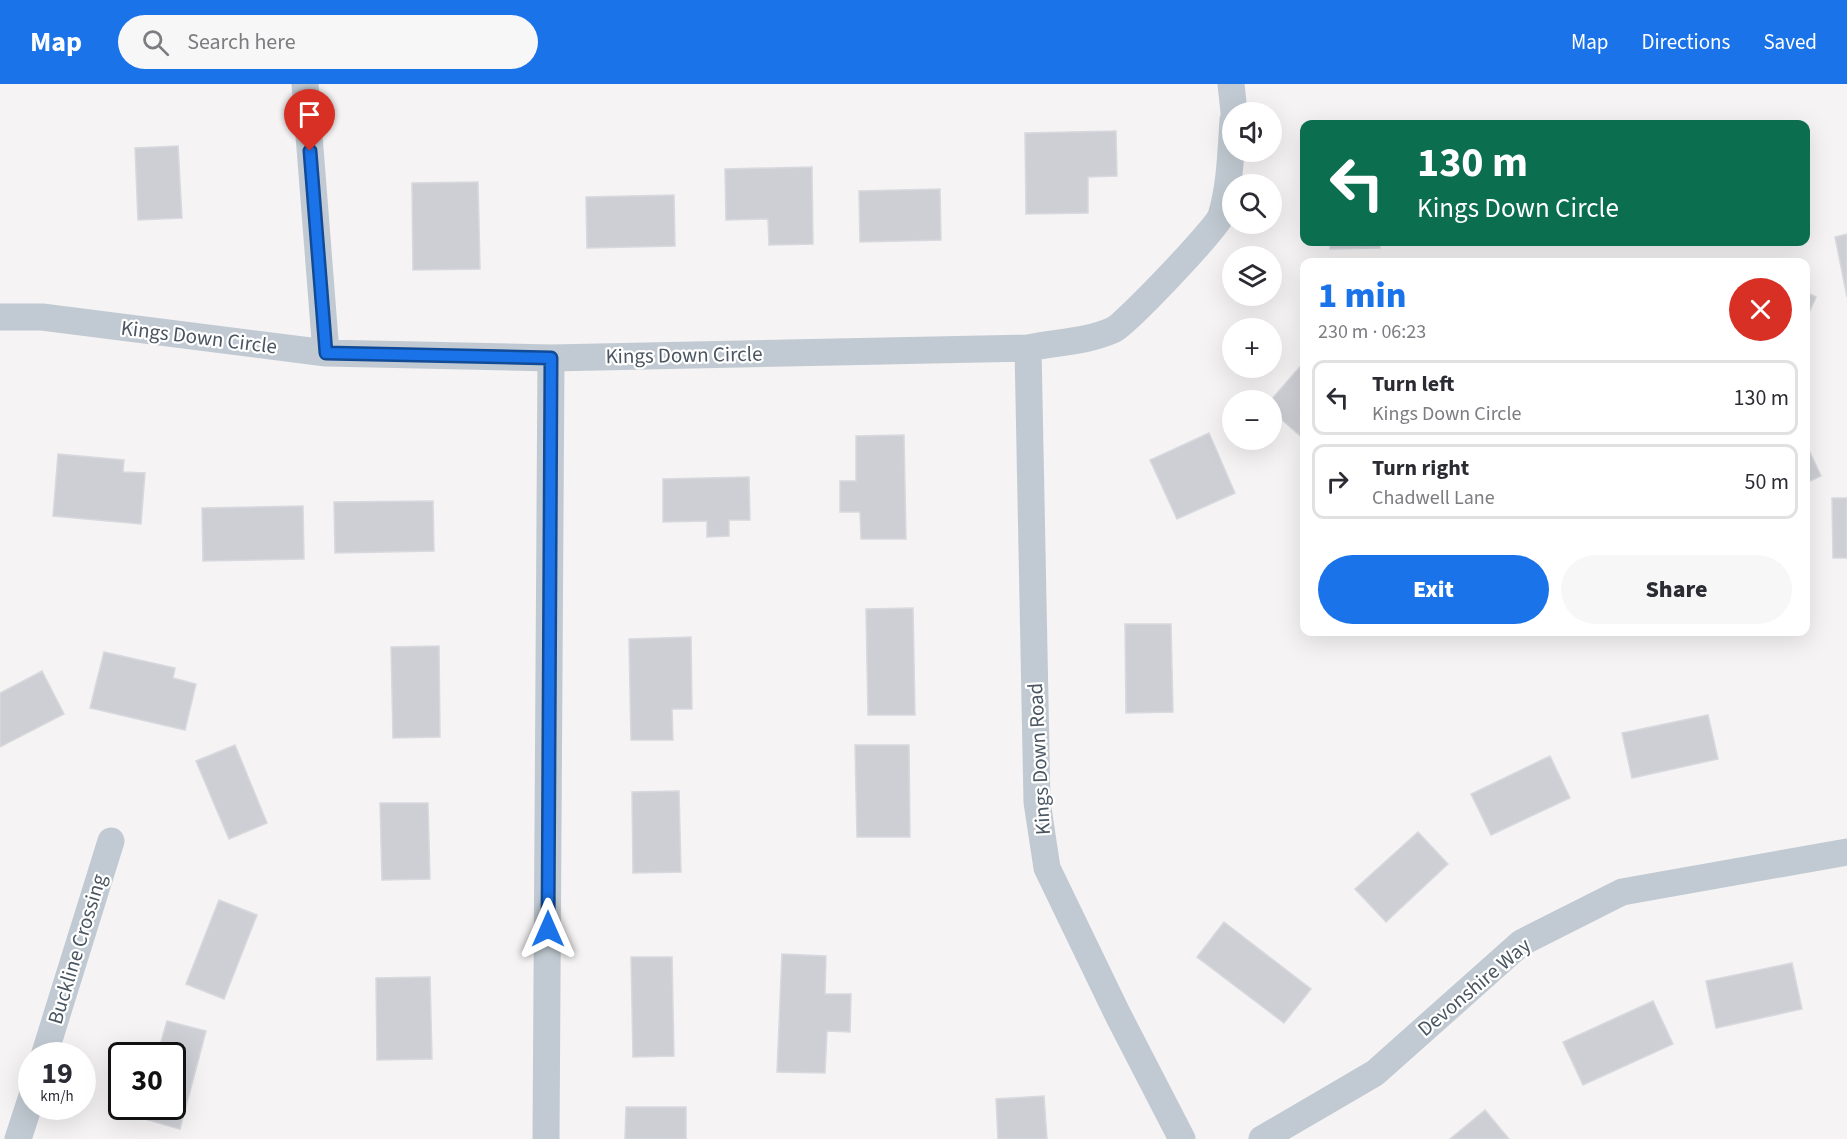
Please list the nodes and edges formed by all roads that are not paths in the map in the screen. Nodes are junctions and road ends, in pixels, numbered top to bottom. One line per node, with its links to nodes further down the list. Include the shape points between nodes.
1 (305, 84): 7 (street)
2 (1231, 84): 3 (street)
3 (1233, 102)
4 (1230, 162): 6 (street, Kings Down Circle, via 1220,218 1116,329 1083,341)
5 (0, 317): 7 (street, Kings Down Circle, via 42,316)
6 (1028, 348): 8 (street, Kings Down Circle); 15 (street, Kings Down Road, via 1037,802 1047,868)
7 (326, 353): 8 (street, Kings Down Circle)
8 (551, 358): 14 (street)
9 (111, 841): 11 (street, Buckline Crossing)
10 (1847, 852): 16 (street, Devonshire Way, via 1622,892 1521,943 1375,1073)
11 (48, 1042)
12 (24, 1120): 13 (street)
13 (18, 1139)
14 (546, 1139)
15 (1182, 1139)
16 (1262, 1139)

